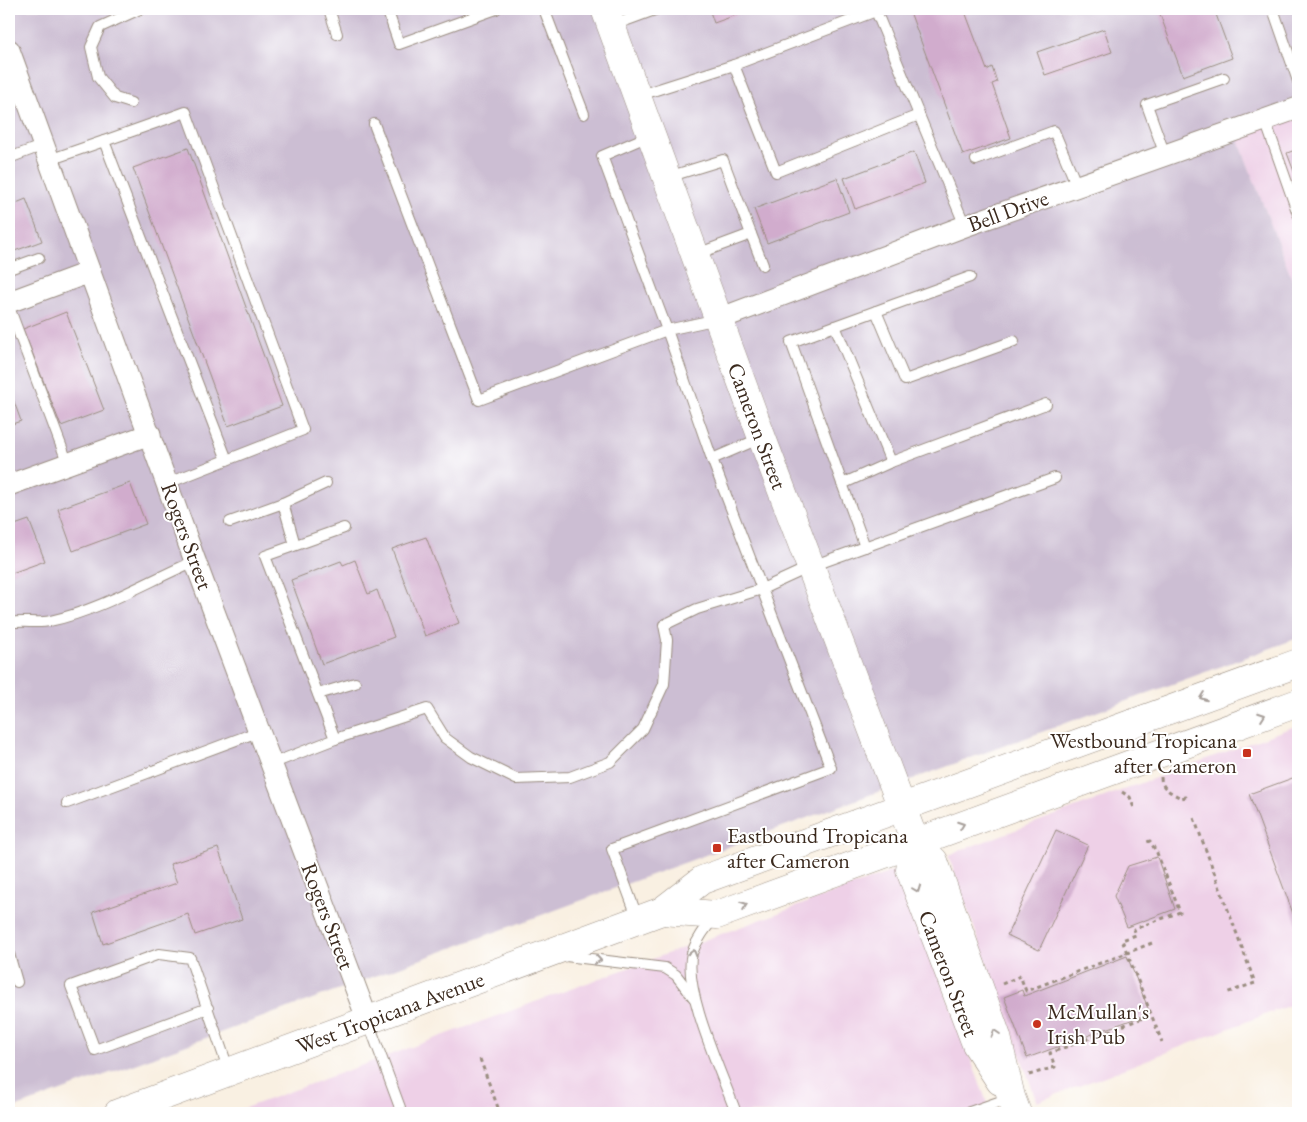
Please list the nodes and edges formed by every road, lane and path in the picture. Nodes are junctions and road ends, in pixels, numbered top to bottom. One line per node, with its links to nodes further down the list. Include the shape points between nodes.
1 (140, 9): 15 (lane, via 100,27 91,46 98,77 115,98)
2 (328, 9): 9 (lane)
3 (387, 9): 4 (lane, via 399,44)
4 (496, 9)
5 (544, 9): 17 (lane)
6 (657, 9): 8 (lane)
7 (1273, 9): 13 (lane)
8 (608, 17): 14 (main road, Cameron Street)
9 (337, 34)
10 (9, 50): 23 (street, Rogers Street)
11 (734, 65): 14 (lane); 18 (lane, via 876,11); 18 (lane, via 776,172)
12 (1224, 78): 24 (lane, via 1146,105)
13 (1298, 81)
14 (637, 96): 21 (main road, Cameron Street)
15 (131, 103)
16 (1298, 108): 19 (street, Bell Drive)
17 (584, 114)
18 (919, 115): 30 (lane)
19 (1265, 120): 24 (street, Bell Drive); 29 (lane)
20 (374, 124): 43 (lane, via 479,400)
21 (651, 135): 27 (main road, Cameron Street); 43 (lane, via 602,156)
22 (104, 141): 23 (lane); 49 (lane); 49 (lane, via 186,112 303,430)
23 (46, 153): 25 (lane); 36 (street, Rogers Street)
24 (1165, 155): 28 (street, Bell Drive)
25 (9, 158)
26 (976, 160): 28 (lane, via 1054,131)
27 (667, 177): 31 (lane, via 723,160); 32 (main road, Cameron Street)
28 (1077, 186): 30 (street, Bell Drive)
29 (1298, 214)
30 (965, 226): 41 (street, Bell Drive)
31 (751, 234): 32 (lane); 34 (lane)
32 (696, 254): 41 (main road, Cameron Street)
33 (39, 258): 35 (lane)
34 (763, 265)
35 (9, 269)
36 (90, 272): 38 (street); 46 (street, Rogers Street)
37 (970, 276): 40 (lane)
38 (9, 302)
39 (9, 307): 51 (lane)
40 (876, 311): 42 (lane); 44 (lane, via 905,380)
41 (719, 319): 43 (lane); 47 (main road, Cameron Street)
42 (835, 326): 50 (lane); 55 (lane, via 790,342)
43 (667, 330): 48 (lane)
44 (1014, 341)
45 (1046, 404): 50 (lane)
46 (150, 434): 51 (street); 53 (street, Rogers Street)
47 (762, 438): 48 (lane); 63 (main road, Cameron Street)
48 (712, 459): 64 (lane)
49 (228, 460): 53 (lane)
50 (890, 462): 55 (lane)
51 (68, 464): 56 (street)
52 (1055, 478): 61 (lane)
53 (168, 483): 62 (street, Rogers Street)
54 (326, 483): 57 (lane)
55 (842, 484): 61 (lane)
56 (9, 485)
57 (283, 502): 58 (lane); 60 (lane)
58 (230, 522)
59 (344, 528): 60 (lane)
60 (296, 545): 68 (lane, via 265,556)
61 (865, 547): 63 (lane)
62 (195, 561): 65 (lane, via 96,607 49,621); 70 (street, Rogers Street)
63 (812, 566): 64 (lane); 77 (main road, Cameron Street)
64 (762, 589): 71 (lane, via 697,609 664,625 667,640 664,684 643,729 610,762 570,777 516,779 471,757 445,738 427,709); 83 (lane, via 831,768 612,849)
65 (9, 623)
66 (1298, 663): 77 (main road, West Tropicana Avenue, one-way to 77)
67 (355, 683): 68 (lane)
68 (318, 694): 71 (lane)
69 (1298, 702): 80 (main road, West Tropicana Avenue, one-way to 69)
70 (260, 731): 72 (street, Rogers Street); 76 (lane)
71 (335, 739): 72 (lane)
72 (271, 764): 94 (street, Rogers Street)
73 (1162, 772): 75 (path, via 1164,788)
74 (1118, 790): 78 (path, via 1130,797)
75 (1187, 800)
76 (67, 803)
77 (902, 806): 80 (main road, Cameron Street); 83 (main road, West Tropicana Avenue, via 702,880)
78 (1134, 808)
79 (1194, 818): 90 (path, via 1255,982)
80 (915, 842): 82 (main road, West Tropicana Avenue, one-way to 80); 99 (main road, Cameron Street, via 934,862 997,1037)
81 (1147, 842): 86 (path, via 1150,840 1180,912 1134,929 1136,935 1122,940)
82 (716, 915): 83 (main road, West Tropicana Avenue); 91 (lane, one-way to 82, via 692,953 699,937)
83 (651, 916): 85 (main road, West Tropicana Avenue)
84 (1152, 943): 86 (path)
85 (550, 953): 91 (lane, one-way to 91, via 665,968 676,975); 94 (main road, West Tropicana Avenue)
86 (1127, 953): 89 (path, via 1026,991 1020,976); 93 (path)
87 (9, 954): 88 (lane)
88 (17, 982)
89 (1000, 986)
90 (1226, 994)
91 (694, 998): 103 (lane)
92 (208, 1008): 92 (lane, via 190,958 159,954 71,986 95,1050); 97 (lane)
93 (1152, 1015): 95 (path); 98 (path, via 1050,1053 1055,1067)
94 (368, 1021): 97 (main road, West Tropicana Avenue); 101 (lane)
95 (1162, 1042)
96 (480, 1059): 102 (path)
97 (229, 1072): 100 (main road, West Tropicana Avenue, via 171,1099)
98 (1028, 1075)
99 (1014, 1105): 104 (lane)
100 (118, 1113)
101 (402, 1113)
102 (500, 1113)
103 (736, 1113)
104 (967, 1113)

